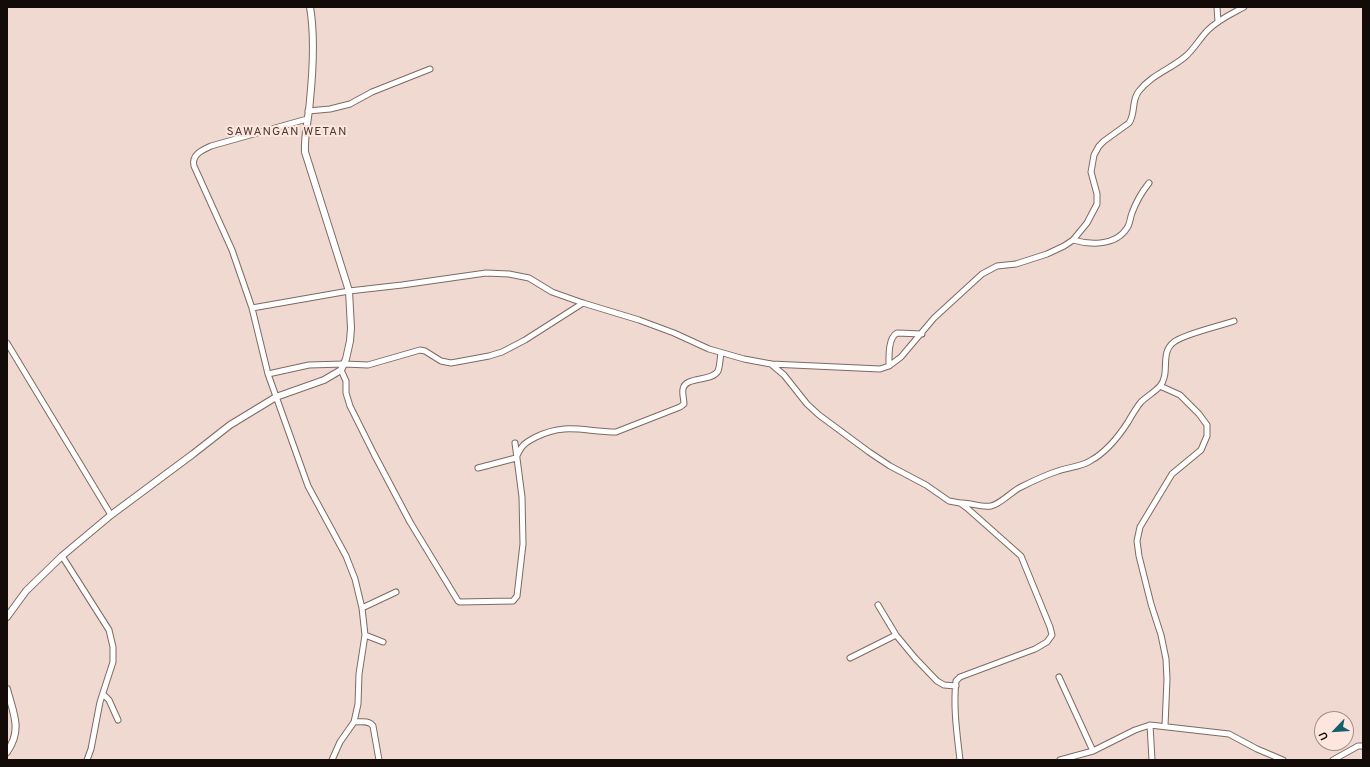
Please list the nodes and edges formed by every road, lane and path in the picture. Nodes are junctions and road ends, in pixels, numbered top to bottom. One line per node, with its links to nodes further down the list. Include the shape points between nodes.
1 (310, 7): 6 (street, via 312,61)
2 (1217, 7): 4 (street)
3 (1244, 7): 4 (street)
4 (1218, 22): 9 (street, via 1187,56 1142,87 1134,100 1129,123 1110,135 1099,146 1091,167 1097,204 1087,223)
5 (430, 69): 6 (street, via 372,92 350,104)
6 (308, 111): 7 (street)
7 (307, 119): 10 (street, via 305,152); 12 (street, via 211,146 194,160 194,166 226,234)
8 (1149, 183): 9 (street, via 1141,192 1127,228 1121,235 1094,244)
9 (1072, 240): 14 (street, via 1035,258 988,270 934,318)
10 (349, 291): 11 (street, via 499,272 529,278 552,292); 12 (street); 19 (street, via 350,341)
11 (583, 303): 16 (street, via 652,324); 19 (street, via 525,340 489,356 451,363 441,361 420,350 368,365)
12 (252, 308): 20 (street)
13 (1234, 321): 21 (street, via 1174,341 1166,354 1166,370)
14 (922, 334): 18 (street); 18 (street, via 894,334 891,340)
15 (7, 343): 27 (street)
16 (721, 353): 17 (street); 24 (street, via 719,370 715,374 684,386 684,404 680,407 616,432 570,428 546,432 526,442)
17 (771, 364): 18 (street, via 880,369); 26 (street, via 819,414 890,466 926,485 949,501)
18 (889, 366)
19 (342, 367): 20 (street, via 309,365); 22 (street, via 324,380); 24 (street, via 350,406 374,454 410,522 460,602 514,601 517,596 523,544 522,497)
20 (268, 374): 22 (street)
21 (1160, 386): 26 (street, via 1142,401 1119,434 1091,461 1042,477 1019,488 992,506); 44 (street, via 1180,395 1207,426 1207,436 1200,450 1172,474 1140,527 1137,541 1166,659)
22 (276, 397): 27 (street, via 230,424); 31 (street, via 308,486 346,556)
23 (515, 443): 24 (street)
24 (516, 458): 25 (street)
25 (478, 468)
26 (960, 503): 38 (street, via 1021,556 1052,635 1035,649 960,677 956,681)
27 (111, 514): 28 (street)
28 (62, 556): 32 (street); 40 (street, via 109,630 113,662)
29 (396, 592): 31 (street)
30 (878, 605): 34 (street)
31 (362, 608): 33 (street)
32 (8, 612)
33 (365, 634): 35 (street); 42 (street)
34 (896, 635): 36 (street); 38 (street, via 937,681 944,685)
35 (383, 642)
36 (850, 658)
37 (1059, 677): 46 (street)
38 (956, 686): 51 (street)
39 (7, 689): 47 (street, via 16,724 14,740)
40 (103, 694): 41 (street, via 109,700); 48 (street)
41 (118, 720)
42 (354, 722): 49 (street, via 340,742); 50 (street, via 369,722 373,726)
43 (1150, 725): 44 (street); 46 (street); 53 (street)
44 (1165, 726): 54 (street, via 1229,734)
45 (1363, 746): 55 (street, via 1358,746)
46 (1093, 751): 52 (street)
47 (7, 752)
48 (87, 760)
49 (332, 760)
50 (379, 760)
51 (960, 760)
52 (1060, 760)
53 (1152, 760)
54 (1283, 760)
55 (1333, 760)

